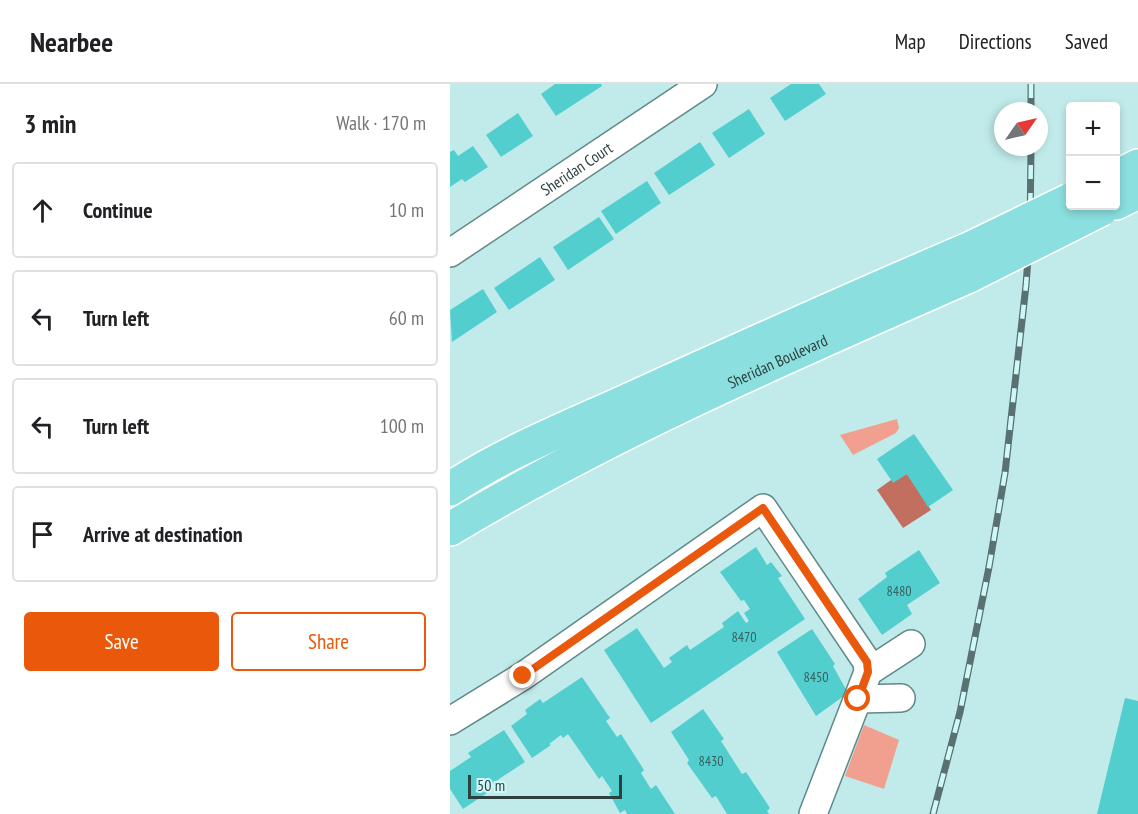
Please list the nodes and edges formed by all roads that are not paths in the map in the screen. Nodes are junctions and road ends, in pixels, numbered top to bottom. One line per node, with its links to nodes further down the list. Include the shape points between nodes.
1 (703, 84): 8 (street, Sheridan Court)
2 (1138, 166): 3 (main road)
3 (1120, 175)
4 (1138, 192): 5 (main road, Sheridan Boulevard)
5 (1120, 201)
6 (1066, 203): 9 (main road, Sheridan Boulevard, bridge)
7 (1099, 210): 9 (main road, Sheridan Boulevard, bridge)
8 (450, 253)
9 (969, 263): 10 (main road, Sheridan Boulevard, via 832,307 558,432); 11 (main road, Sheridan Boulevard, via 603,444)
10 (450, 489)
11 (450, 529)
12 (911, 644): 13 (street)
13 (868, 672): 15 (street); 16 (street, via 867,662 763,508 523,676)
14 (901, 698): 15 (street)
15 (858, 699): 17 (street)
16 (450, 721)
17 (813, 814)

